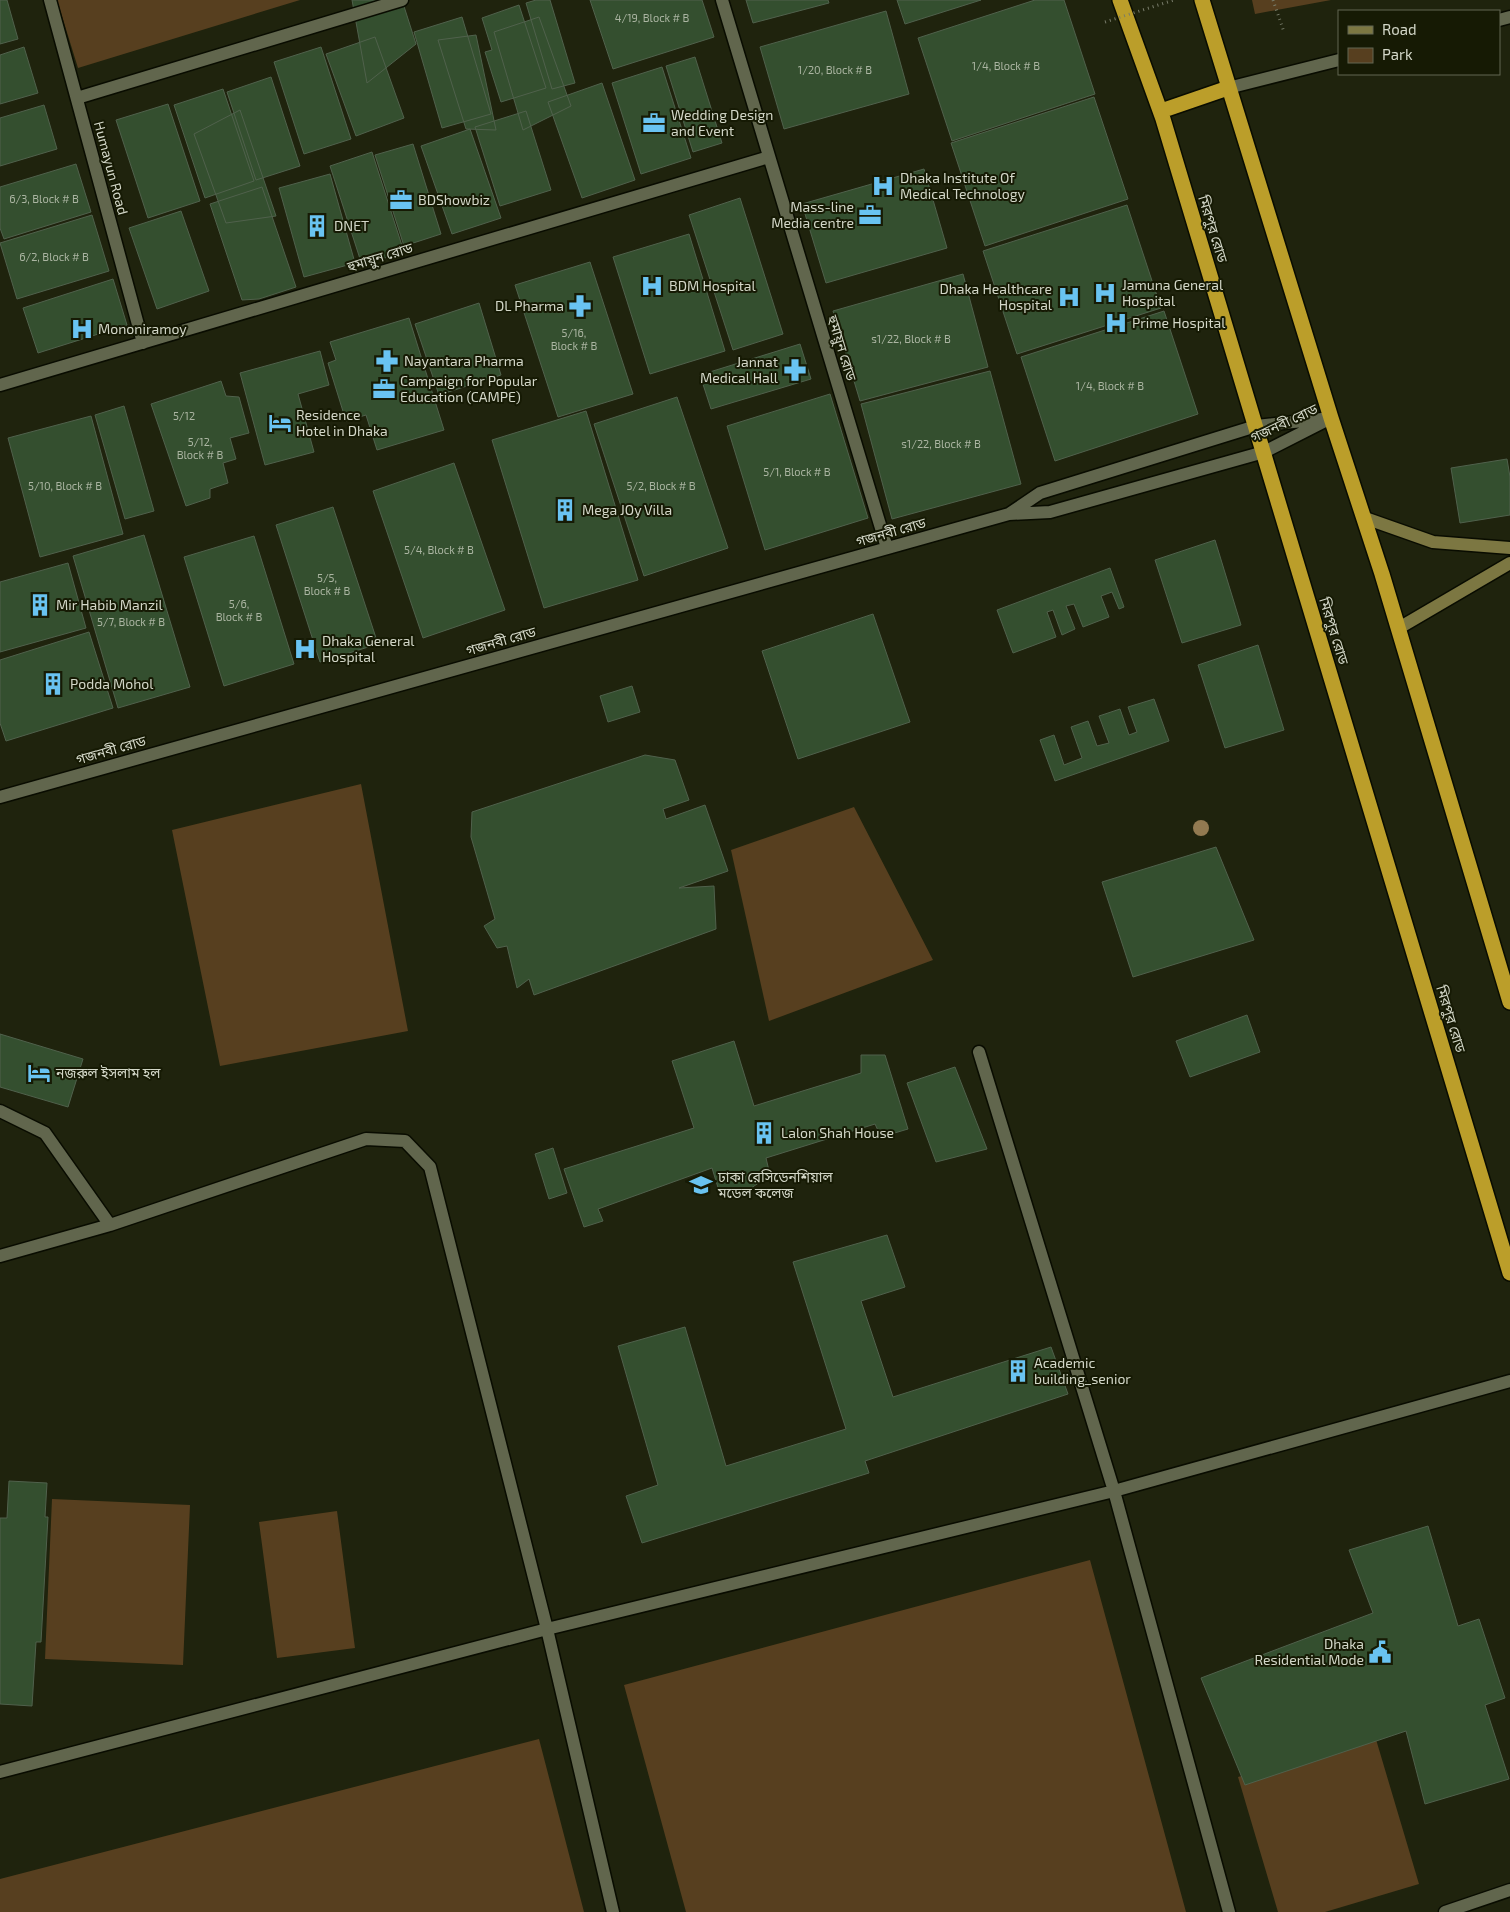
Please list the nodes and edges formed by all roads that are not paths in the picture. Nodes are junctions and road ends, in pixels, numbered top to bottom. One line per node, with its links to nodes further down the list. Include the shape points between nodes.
1 (50, 0): 8 (street, Humayun Road)
2 (402, 0): 8 (street)
3 (722, 0): 10 (street, হুমায়ুন রোড)
4 (1120, 0): 9 (highway, মিরপুর রোড)
5 (1202, 0): 7 (highway)
6 (1338, 60): 7 (street)
7 (1228, 88): 9 (highway); 13 (highway)
8 (77, 98): 11 (street, Humayun Road)
9 (1161, 111): 14 (highway, মিরপুর রোড)
10 (769, 157): 11 (street, হুমায়ুন রোড); 18 (street, হুমায়ুন রোড)
11 (143, 343): 12 (street, হুমায়ুন রোড)
12 (0, 385)
13 (1331, 418): 14 (street, গজনবী রোড); 15 (street, গজনবী রোড); 17 (highway)
14 (1256, 426): 15 (highway, মিরপুর রোড); 16 (street, গজনবী রোড, via 1040,493)
15 (1264, 452): 16 (street, গজনবী রোড, via 1050,512); 28 (highway, মিরপুর রোড)
16 (1009, 514): 18 (street, গজনবী রোড)
17 (1365, 518): 19 (street, via 1433,542); 21 (highway)
18 (886, 548): 22 (street, গজনবী রোড)
19 (1510, 548)
20 (1510, 563): 21 (street)
21 (1398, 628): 23 (highway)
22 (0, 797)
23 (1510, 1002)
24 (979, 1052): 30 (street)
25 (0, 1111): 26 (street, via 45,1133)
26 (110, 1225): 27 (street); 31 (street, via 366,1139 405,1140 430,1167)
27 (0, 1256)
28 (1510, 1274)
29 (1510, 1381): 30 (street)
30 (1114, 1491): 31 (street); 35 (street)
31 (547, 1629): 32 (street); 34 (street)
32 (0, 1772)
33 (1510, 1890): 36 (street)
34 (613, 1912)
35 (1229, 1912)
36 (1445, 1912)

